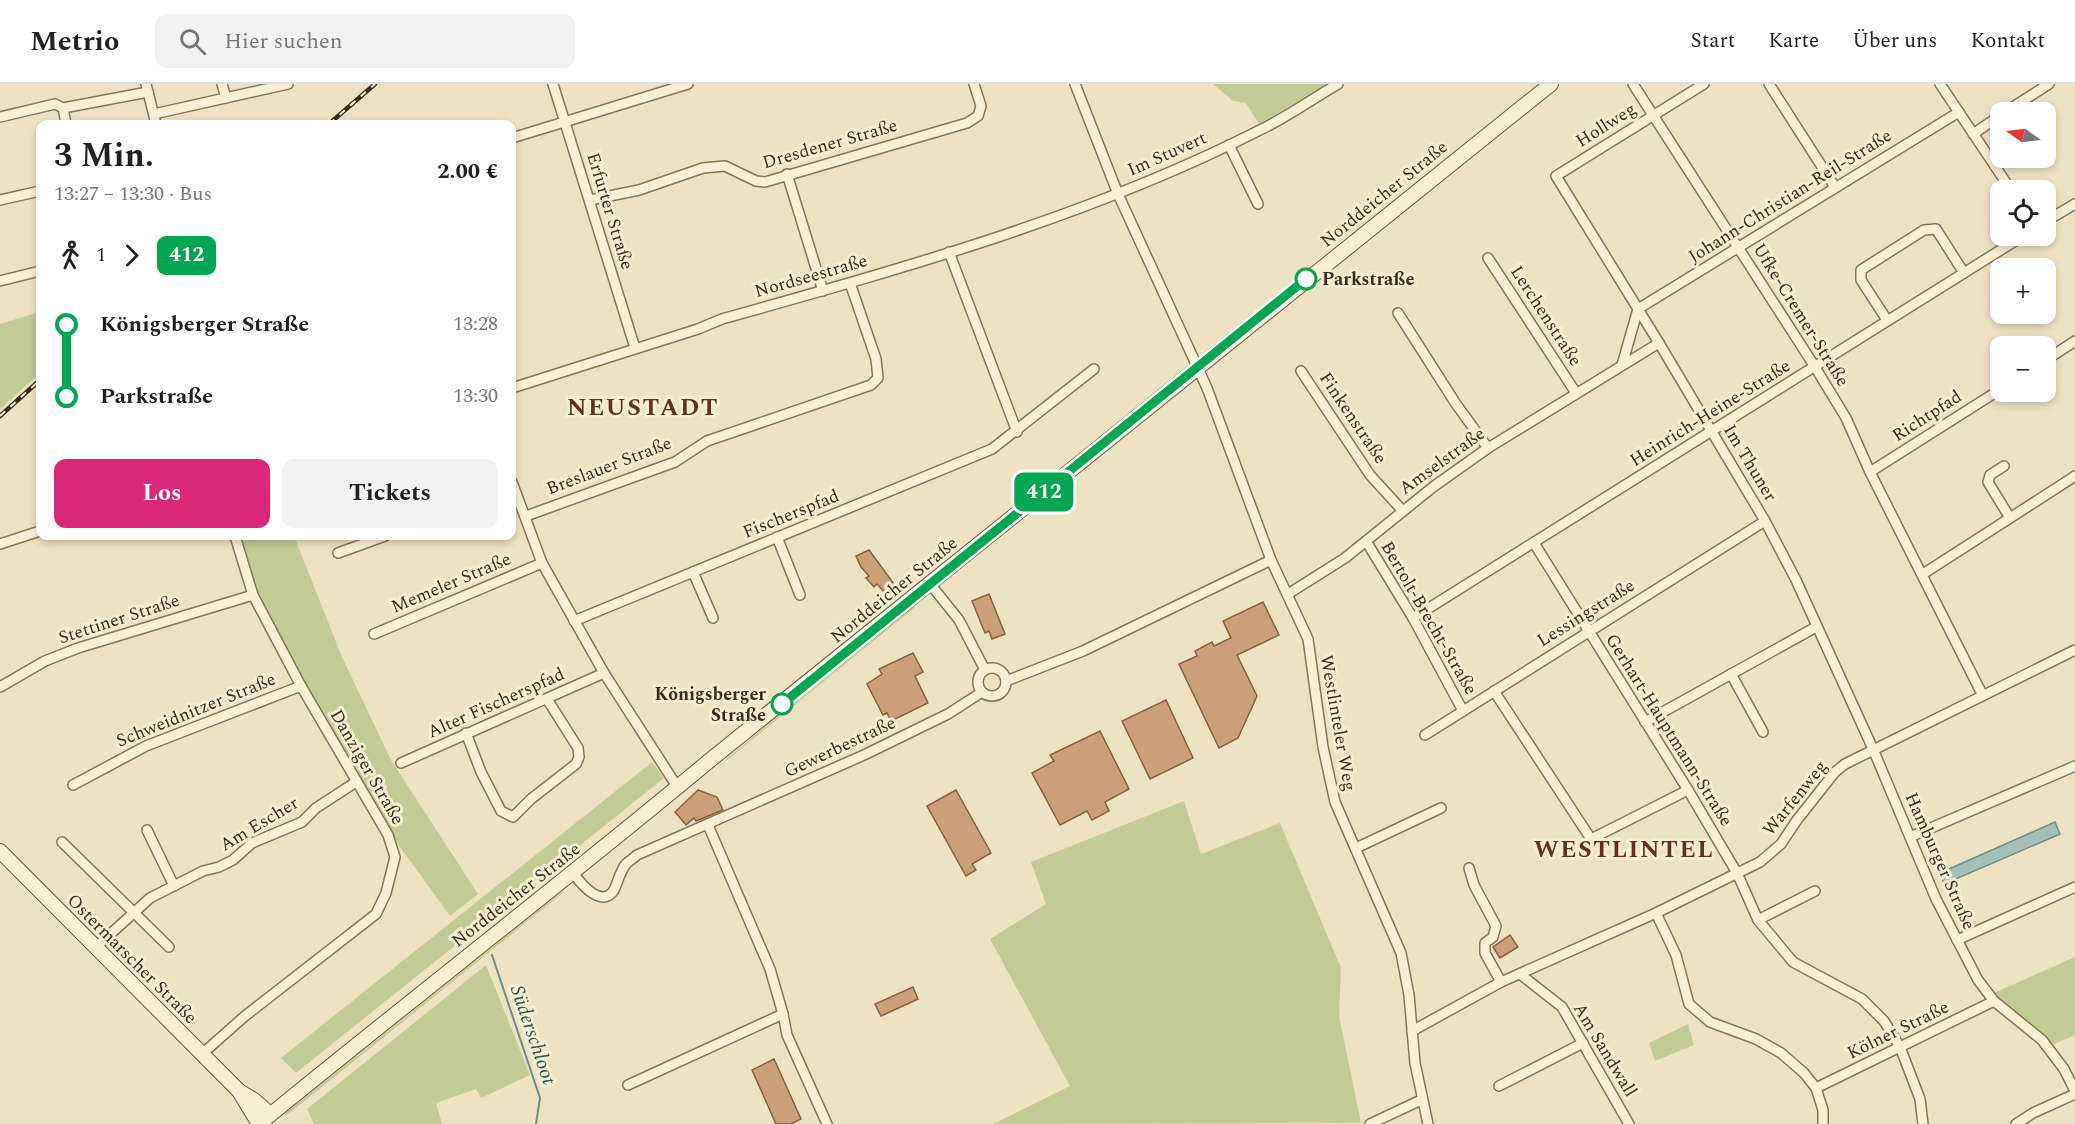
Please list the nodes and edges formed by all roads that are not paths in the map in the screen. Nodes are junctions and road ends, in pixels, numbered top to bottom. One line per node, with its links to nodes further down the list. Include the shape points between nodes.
1 (222, 84): 15 (street)
2 (288, 84): 15 (street)
3 (553, 84): 24 (street, Erfurter Straße)
4 (688, 84): 24 (street)
5 (974, 84): 29 (street, Dresdener Straße, via 981,106 978,116 967,123)
6 (1076, 84): 34 (street)
7 (1338, 84): 28 (street, Im Stuvert)
8 (1551, 84): 58 (main road, Norddeicher Straße)
9 (1634, 84): 20 (street, Ufke-Cremer-Straße)
10 (1704, 84): 20 (street, Hollweg)
11 (1769, 84): 32 (street)
12 (1940, 84): 18 (street)
13 (2049, 84): 16 (street)
14 (147, 88): 17 (street); 19 (street)
15 (226, 98): 19 (street)
16 (2021, 102)
17 (63, 108): 21 (street, via 55,104); 22 (street)
18 (1959, 112): 26 (street); 32 (street, Johann-Christian-Reil-Straße)
19 (154, 114): 23 (street)
20 (1654, 114): 30 (street, Hollweg); 41 (street, Ufke-Cremer-Straße)
21 (0, 117)
22 (65, 120)
23 (155, 120)
24 (565, 122): 27 (street); 36 (street, Erfurter Straße)
25 (1990, 122): 26 (street)
26 (1973, 134): 31 (street)
27 (516, 137)
28 (1229, 145): 34 (street, Im Stuvert); 37 (street, Im Stuvert)
29 (786, 174): 36 (street, Dresdener Straße, via 765,182 756,181 725,165); 48 (street)
30 (1556, 176): 49 (street, Im Thuner)
31 (2004, 180)
32 (1835, 187): 41 (street, Johann-Christian-Reil-Straße)
33 (36, 192): 35 (street)
34 (1118, 194): 42 (street, Nordseestraße); 58 (street)
35 (0, 200)
36 (591, 200): 54 (street, Erfurter Straße)
37 (1258, 204)
38 (2075, 204): 39 (street)
39 (2056, 216)
40 (2007, 246): 45 (street, Heinrich-Heine-Straße)
41 (1738, 248): 49 (street, Johann-Christian-Reil-Straße); 57 (street, Ufke-Cremer-Straße)
42 (949, 252): 47 (street, Nordseestraße); 65 (street)
43 (1488, 258): 62 (street, Lerchenstraße)
44 (36, 272): 46 (street)
45 (1964, 273): 51 (street, Heinrich-Heine-Straße); 51 (street, via 1936,229 1924,230 1861,270 1861,280)
46 (0, 280)
47 (850, 282): 48 (street, Nordseestraße); 72 (street, Breslauer Straße, via 876,359 878,378 871,385 707,441 675,462)
48 (823, 291): 54 (street, Nordseestraße)
49 (1638, 309): 53 (street, Im Thuner); 56 (street)
50 (1398, 313): 66 (street)
51 (1887, 320): 57 (street, Heinrich-Heine-Straße)
52 (2075, 341): 55 (street)
53 (1659, 343): 56 (street, Amselstraße); 64 (street, Im Thuner)
54 (635, 348): 61 (street, Nordseestraße)
55 (2056, 353)
56 (1622, 365): 62 (street, Amselstraße)
57 (1815, 367): 64 (street, Heinrich-Heine-Straße); 68 (street, Ufke-Cremer-Straße, via 1846,418)
58 (1198, 368): 83 (street, Westlinteler Weg); 87 (main road, Norddeicher Straße)
59 (1094, 369): 65 (street, Fischerspfad)
60 (1301, 371): 71 (street, Finkenstraße, via 1370,475)
61 (516, 387)
62 (1576, 393): 66 (street, Amselstraße)
63 (1990, 395): 68 (street, Richtpfad)
64 (1712, 431): 74 (street, Im Thuner); 81 (street, Heinrich-Heine-Straße)
65 (1017, 432): 76 (street, Fischerspfad, via 992,449)
66 (1488, 448): 71 (street, Amselstraße)
67 (2004, 466): 73 (street, via 1990,475 1988,482)
68 (1870, 472): 86 (street, Ufke-Cremer-Straße)
69 (2075, 476): 73 (street)
70 (516, 495): 72 (street)
71 (1402, 510): 79 (street, Amselstraße)
72 (526, 516): 84 (street)
73 (2010, 518): 86 (street)
74 (1765, 521): 94 (street, Im Thuner); 95 (street, Lessingstraße)
75 (36, 532): 80 (street)
76 (777, 537): 85 (street, Fischerspfad); 90 (street)
77 (236, 540): 89 (street, Danziger Straße)
78 (374, 540): 82 (street)
79 (1366, 541): 88 (street, Amselstraße); 92 (street, Bertolt-Brecht-Straße)
80 (0, 543)
81 (1534, 543): 92 (street, Heinrich-Heine-Straße); 95 (street, Gerhart-Hauptmann-Straße)
82 (338, 553)
83 (1271, 560): 88 (street, Westlinteler Weg); 101 (street, Gewerbestraße, via 1068,658)
84 (542, 563): 93 (street); 96 (street, Memeler Straße)
85 (693, 572): 91 (street); 93 (street, Fischerspfad)
86 (1923, 574): 106 (street, Ufke-Cremer-Straße)
87 (931, 585): 98 (street, via 959,620); 118 (main road, Norddeicher Straße)
88 (1288, 594): 125 (street, Westlinteler Weg, via 1308,639 1335,802)
89 (253, 595): 102 (street, Danziger Straße); 103 (street, Stettiner Straße, via 78,648)
90 (800, 595)
91 (712, 618)
92 (1413, 618): 108 (street, Bertolt-Brecht-Straße)
93 (574, 621): 99 (street)
94 (1816, 627): 100 (street); 113 (street, Im Thuner)
95 (1588, 631): 104 (street, Lessingstraße); 109 (street, Gerhart-Hauptmann-Straße)
96 (374, 634)
97 (2075, 650): 106 (street, Warfenweg)
98 (985, 670): 101 (street, via 999,670); 105 (street, via 978,680)
99 (604, 673): 107 (street, Alter Fischerspfad); 118 (street)
100 (1731, 674): 109 (street); 110 (street)
101 (1006, 681): 105 (street, Gewerbestraße, via 998,695)
102 (301, 686): 116 (street, Danziger Straße); 117 (street, Schweidnitzer Straße, via 146,746)
103 (0, 687)
104 (1494, 691): 108 (street, Lessingstraße); 119 (street, via 1591,838)
105 (982, 692): 121 (street, Gewerbestraße, via 934,721)
106 (1982, 694): 113 (street, Warfenweg)
107 (547, 699): 111 (street, Alter Fischerspfad); 111 (street, via 578,748 579,757 576,764 513,817 501,811)
108 (1463, 711): 112 (street, Lessingstraße)
109 (1645, 722): 119 (street, Gerhart-Hauptmann-Straße)
110 (1763, 732)
111 (466, 733): 114 (street, Alter Fischerspfad)
112 (1425, 735)
113 (1873, 749): 123 (street, Hamburger Straße); 129 (street, Warfenweg, via 1835,772 1781,844 1760,862)
114 (401, 763)
115 (2075, 766): 123 (street)
116 (356, 782): 130 (street, Am Escher, via 302,822 252,843 233,860); 146 (street, Danziger Straße, via 388,835 394,857 383,904 370,920 267,998)
117 (74, 784)
118 (678, 788): 128 (main road, Norddeicher Straße)
119 (1688, 790): 129 (street, Gerhart-Hauptmann-Straße)
120 (1441, 808): 125 (street)
121 (708, 825): 128 (street, Gewerbestraße, via 637,855 605,897 589,891); 142 (street, via 770,969)
122 (147, 830): 130 (street)
123 (1910, 837): 136 (street, Hamburger Straße)
124 (62, 842): 133 (street)
125 (1356, 848): 143 (street, Westlinteler Weg, via 1401,953)
126 (0, 851): 138 (main road, Ostermarscher Straße)
127 (1469, 868): 140 (street, via 1496,926 1485,943 1485,953)
128 (574, 873): 153 (main road, Norddeicher Straße)
129 (1737, 873): 134 (street, Warfenweg); 135 (street, Gerhart-Hauptmann-Straße)
130 (174, 886): 133 (street, Am Escher, via 150,898)
131 (2075, 887): 136 (street)
132 (1815, 891): 135 (street)
133 (134, 912): 137 (street); 138 (street, Am Escher)
134 (1656, 913): 139 (street, Warfenweg); 149 (street, via 1676,955 1689,1004 1710,1022 1781,1053)
135 (1758, 920): 145 (street, Gerhart-Hauptmann-Straße, via 1792,962 1862,999 1884,1021)
136 (1957, 940): 141 (street, Hamburger Straße)
137 (169, 947)
138 (95, 948): 146 (main road, Ostermarscher Straße)
139 (1520, 974): 140 (street, Warfenweg); 144 (street, Am Sandwall, via 1562,1007)
140 (1501, 982): 143 (street, Warfenweg)
141 (1994, 1001): 145 (street, Kölner Straße); 151 (street, Hamburger Straße, via 2042,1040 2064,1069)
142 (783, 1014): 147 (street); 156 (street, via 787,1035)
143 (1412, 1032): 152 (street, Westlinteler Weg)
144 (1583, 1043): 148 (street); 154 (street, Am Sandwall)
145 (1900, 1047): 149 (street, Kölner Straße); 160 (street, Gerhart-Hauptmann-Straße, via 1920,1100)
146 (202, 1054): 150 (main road, Ostermarscher Straße)
147 (628, 1086)
148 (1499, 1086)
149 (1816, 1089): 159 (street)
150 (239, 1091): 153 (main road, Ostermarscher Straße); 155 (main road, Ostermarscher Straße)
151 (2075, 1093): 161 (street)
152 (1421, 1100): 157 (street); 158 (street, Westlinteler Weg)
153 (270, 1114): 155 (main road, Norddeicher Straße)
154 (1627, 1123)
155 (259, 1124)
156 (827, 1124)
157 (1370, 1124)
158 (1428, 1124)
159 (1823, 1124)
160 (1923, 1124)
161 (2016, 1124)

